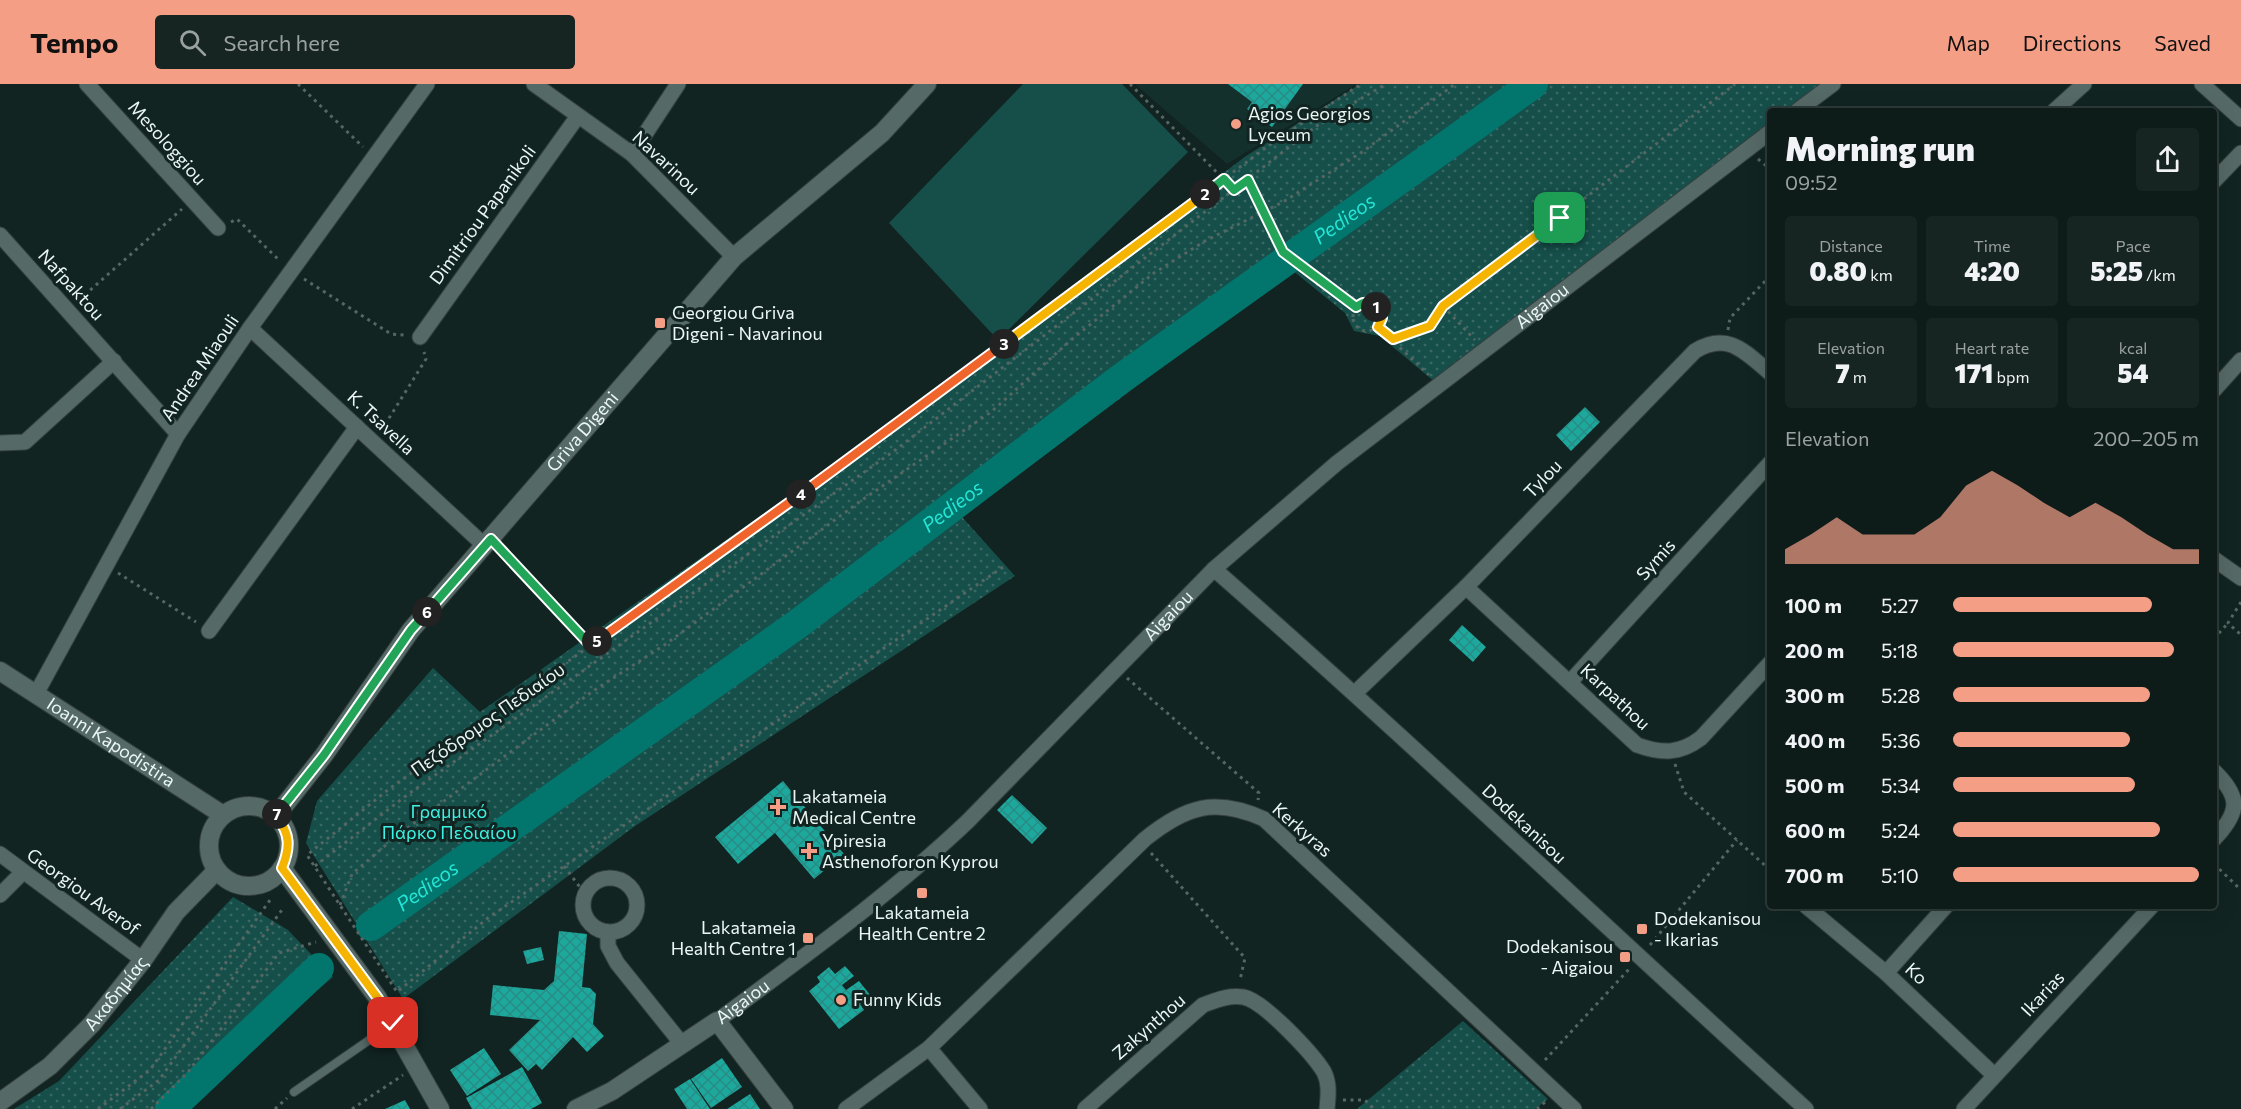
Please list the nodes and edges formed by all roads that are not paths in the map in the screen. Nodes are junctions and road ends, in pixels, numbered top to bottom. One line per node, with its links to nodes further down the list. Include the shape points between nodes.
1 (87, 84): 17 (street, Mesologgiou)
2 (428, 84): 20 (street, Andrea Miaouli)
3 (534, 84): 11 (street, Navarinou)
4 (678, 84): 15 (street)
5 (927, 84): 19 (street, Griva Digeni, via 882,133)
6 (1833, 84): 9 (street)
7 (2084, 84): 10 (street)
8 (2202, 84): 12 (street)
9 (1801, 108)
10 (2057, 108)
11 (578, 116): 15 (street, Navarinou); 21 (street, Dimitriou Papanikoli)
12 (2241, 119)
13 (1767, 134): 32 (street, Aigaiou, via 1337,463)
14 (2241, 153): 16 (street)
15 (633, 154): 19 (street, Navarinou)
16 (2217, 178)
17 (218, 228)
18 (0, 235): 23 (street, Nafpaktou)
19 (734, 257): 30 (street, Griva Digeni)
20 (250, 328): 26 (street, K. Tsavella); 27 (street, Andrea Miaouli)
21 (420, 337)
22 (2241, 360): 25 (street)
23 (114, 361): 27 (street, Nafpaktou); 28 (street, via 25,442)
24 (1767, 371): 34 (street, Tylou, via 1726,343 1709,343 1695,351)
25 (2217, 387)
26 (357, 427): 30 (street, K. Tsavella); 35 (street)
27 (178, 434): 40 (street, Andrea Miaouli)
28 (0, 443)
29 (1767, 466): 38 (street, Symis)
30 (488, 542): 43 (street, Griva Digeni, via 411,630 324,755)
31 (2217, 561): 33 (street)
32 (1214, 570): 39 (street, Dodekanisou); 56 (street, Aigaiou, via 928,859)
33 (2241, 578)
34 (1466, 586): 38 (street, Karpathou); 39 (street, Tylou)
35 (209, 631)
36 (1767, 666): 38 (street, Karpathou, via 1701,738 1688,748 1671,752 1656,752 1637,745)
37 (0, 670): 40 (street, Ioanni Kapodistira)
38 (1570, 682)
39 (1355, 693): 71 (street, Dodekanisou)
40 (36, 694): 42 (street, Ioanni Kapodistira)
41 (2217, 774): 44 (street, via 2234,793 2235,803 2233,815)
42 (223, 815): 43 (street, via 246,806); 47 (street, via 210,836 209,849)
43 (276, 816): 46 (street, via 289,842)
44 (2217, 835)
45 (0, 854): 48 (street, Georgiou Averof)
46 (282, 868): 47 (street, via 263,883 246,885 235,883); 57 (street)
47 (217, 870): 54 (street, Ακαδημίας, via 176,912)
48 (23, 872): 49 (street); 54 (street, Georgiou Averof)
49 (0, 895)
50 (1810, 909): 55 (street, Ko)
51 (1943, 909): 55 (street)
52 (2149, 909): 60 (street, Ikarias)
53 (608, 932): 53 (street, via 587,919 583,911 585,894 596,881 615,878 631,887 636,895 637,914 625,928); 58 (street, via 608,946 616,963)
54 (143, 960): 62 (street, Ακαδημίας, via 59,1058)
55 (1886, 973): 60 (street, Ko)
56 (717, 1021): 58 (street, Aigaiou); 66 (street)
57 (393, 1023): 61 (lane); 64 (street)
58 (682, 1044): 65 (street, Aigaiou)
59 (929, 1048): 67 (street, Kerkyras); 68 (street); 70 (street, Kerkyras, via 1163,825 1197,809 1231,807 1264,819)
60 (1994, 1075): 72 (street, Ikarias)
61 (294, 1092)
62 (0, 1102)
63 (1328, 1105): 69 (street, Zakynthou, via 1329,1087 1324,1072 1270,1011 1245,997 1224,997 1203,1005)
64 (440, 1109)
65 (576, 1109)
66 (784, 1109)
67 (846, 1109)
68 (980, 1109)
69 (1085, 1109)
70 (1574, 1109)
71 (1806, 1109)
72 (1964, 1109)

